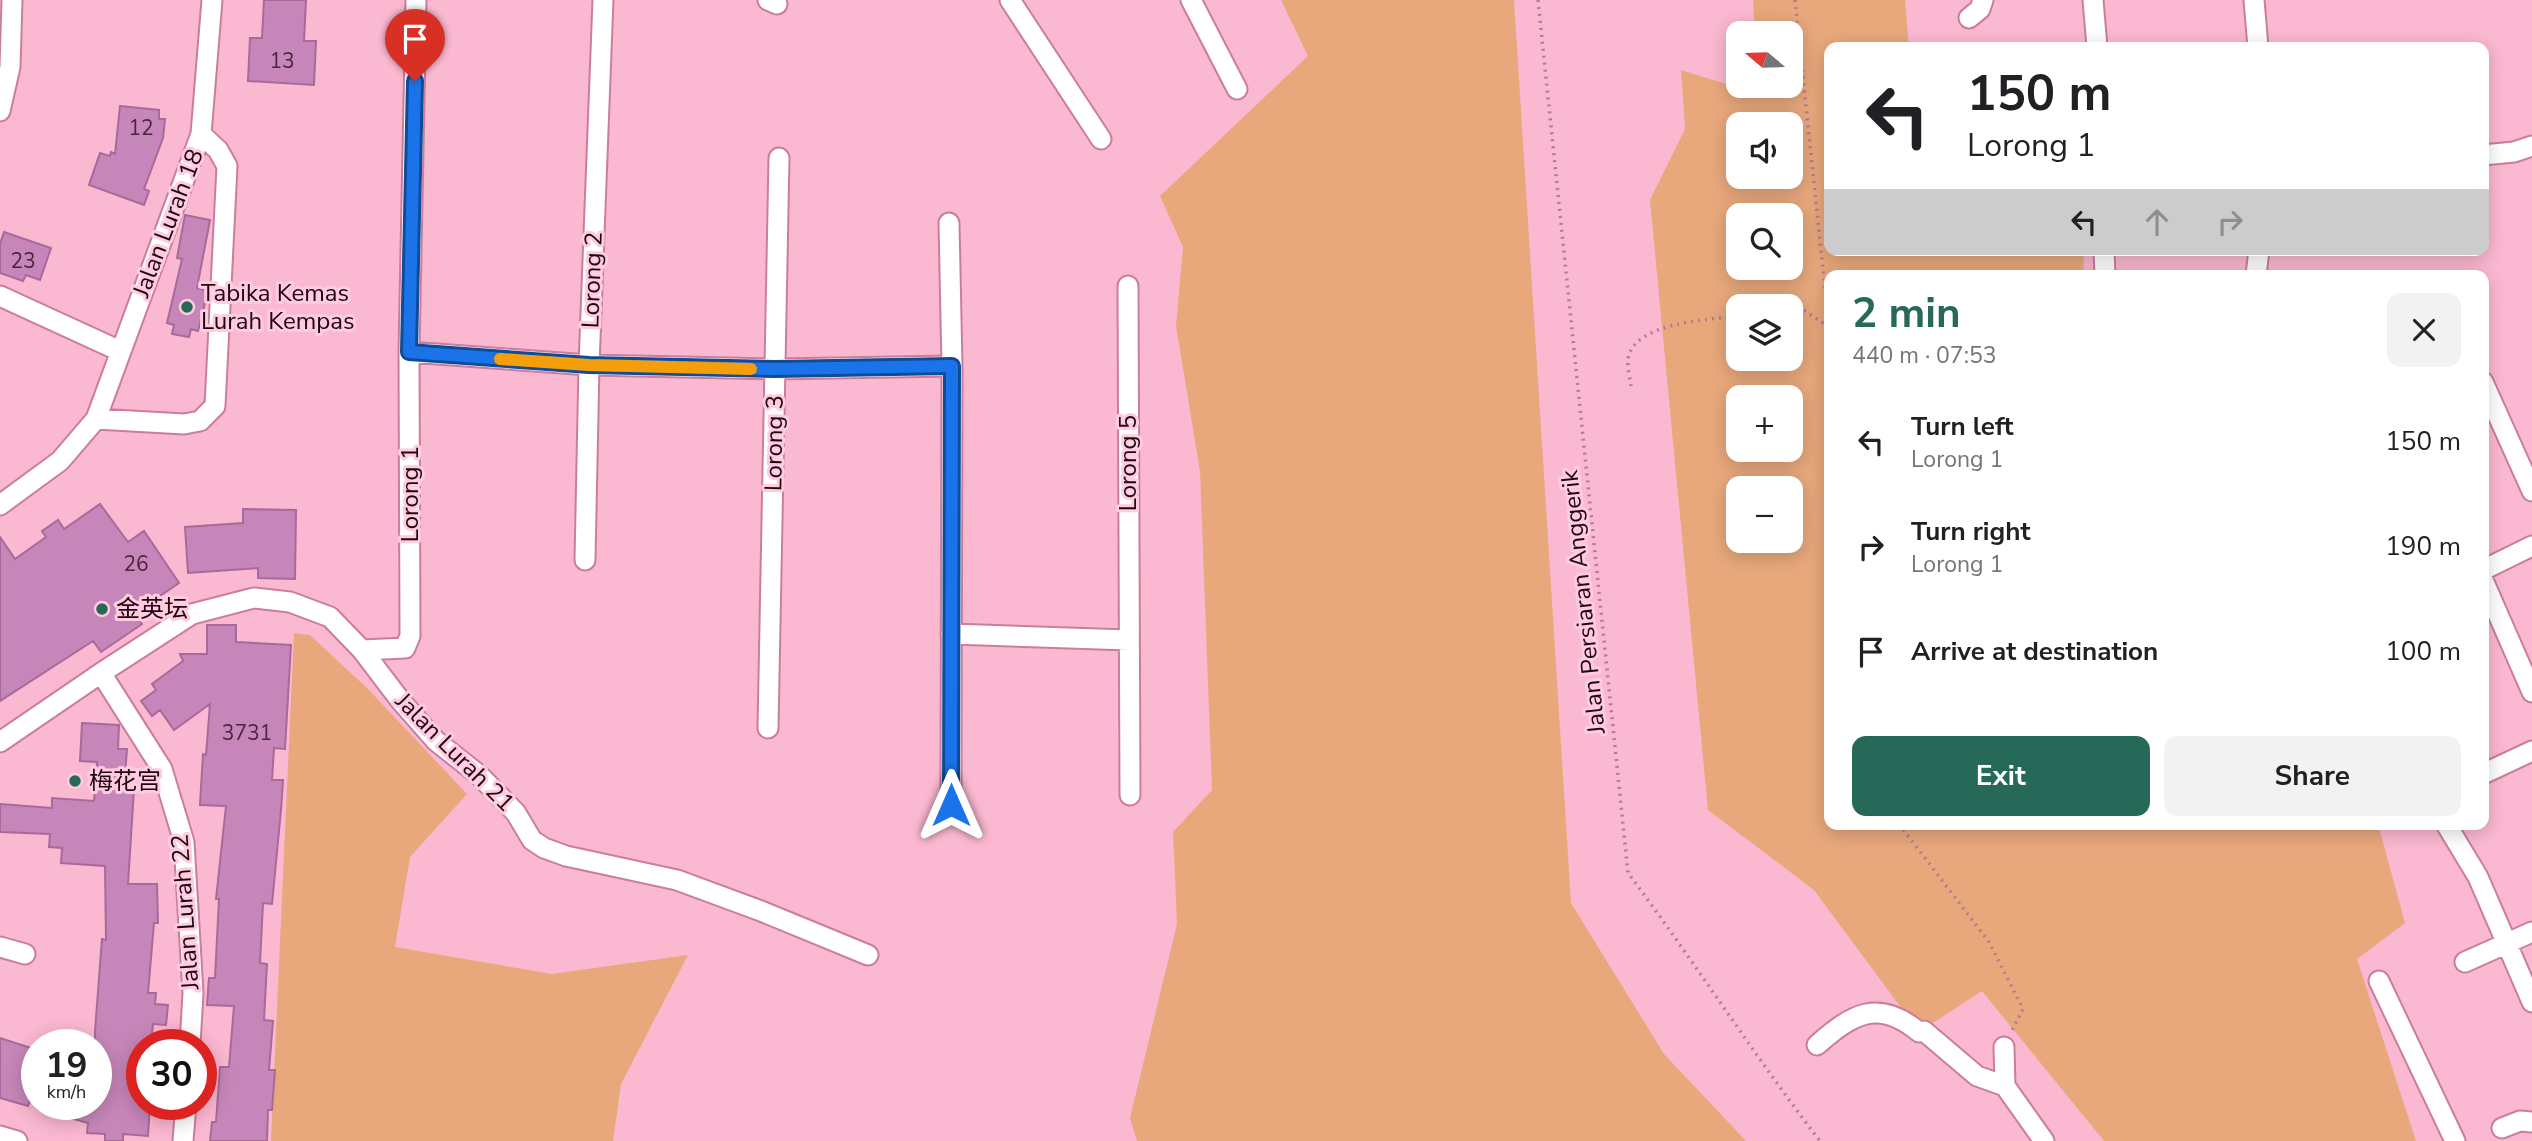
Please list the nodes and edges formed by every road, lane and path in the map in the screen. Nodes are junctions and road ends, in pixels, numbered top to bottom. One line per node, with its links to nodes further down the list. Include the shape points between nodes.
1 (12, 0): 15 (street, via 10,67)
2 (212, 0): 18 (street)
3 (416, 0): 31 (street, Lorong 1)
4 (603, 0): 32 (street, Lorong 2)
5 (1010, 0): 19 (street)
6 (1191, 0): 16 (street)
7 (1538, 0): 75 (path, Jalan Persiaran Anggerik, via 1628,873)
8 (1795, 0): 24 (path)
9 (1983, 0): 12 (street)
10 (2093, 0): 13 (street)
11 (2254, 0): 14 (street)
12 (1969, 18)
13 (2097, 42)
14 (2258, 42)
15 (3, 82): 17 (street)
16 (1237, 89)
17 (0, 111)
18 (201, 134): 30 (street, Jalan Lurah 18); 37 (street, Jalan Lurah 18, via 228,166 215,406 200,421 184,424)
19 (1101, 139)
20 (2532, 146): 21 (street)
21 (2489, 154)
22 (779, 158): 34 (street, Lorong 3)
23 (949, 223): 33 (street)
24 (1824, 279)
25 (1128, 286): 45 (street, Lorong 5)
26 (0, 296): 30 (street)
27 (1803, 311): 29 (path)
28 (1726, 318): 35 (path, via 1665,327 1639,338 1628,358)
29 (1824, 324)
30 (120, 351): 37 (street, Jalan Lurah 18)
31 (409, 352): 32 (street); 46 (street, Lorong 1, via 410,636 405,648)
32 (589, 365): 34 (street); 41 (street, Lorong 2)
33 (952, 366): 34 (street); 44 (street)
34 (775, 369): 49 (street, Lorong 3)
35 (1631, 386)
36 (2489, 395): 38 (street)
37 (96, 419): 39 (street, Jalan Lurah 18, via 60,461)
38 (2532, 491)
39 (0, 505)
40 (2532, 546): 42 (street)
41 (585, 560)
42 (2489, 567)
43 (2489, 594): 48 (street)
44 (951, 634): 45 (street); 54 (street)
45 (1129, 640): 53 (street, Lorong 5)
46 (362, 650): 47 (street, Jalan Lurah 21, via 330,617 290,602 254,598 192,614); 61 (street, Jalan Lurah 21, via 436,741 507,803 532,840 544,848 677,880)
47 (101, 673): 50 (street, Jalan Lurah 21); 65 (street, Jalan Lurah 22, via 162,769 184,842)
48 (2532, 692)
49 (768, 727)
50 (0, 742)
51 (2532, 751): 52 (street)
52 (2489, 771)
53 (1130, 795)
54 (951, 805)
55 (1904, 830): 67 (path, via 1989,942 2023,1009)
56 (2450, 830): 58 (street, via 2478,877)
57 (2532, 932): 58 (street)
58 (2505, 943): 62 (street); 64 (street)
59 (0, 947): 60 (street)
60 (25, 954)
61 (868, 955)
62 (2465, 962)
63 (2379, 981): 77 (street)
64 (2532, 1002)
65 (191, 1029)
66 (1817, 1045): 68 (street, via 1852,1018 1887,1014 1924,1031 1977,1076)
67 (2004, 1047): 68 (street)
68 (2005, 1086): 76 (street)
69 (185, 1120): 73 (street)
70 (2532, 1122): 71 (street)
71 (2501, 1128)
72 (0, 1136): 74 (street)
73 (184, 1138)
74 (17, 1141)
75 (1820, 1141)
76 (2044, 1141)
77 (2455, 1141)

